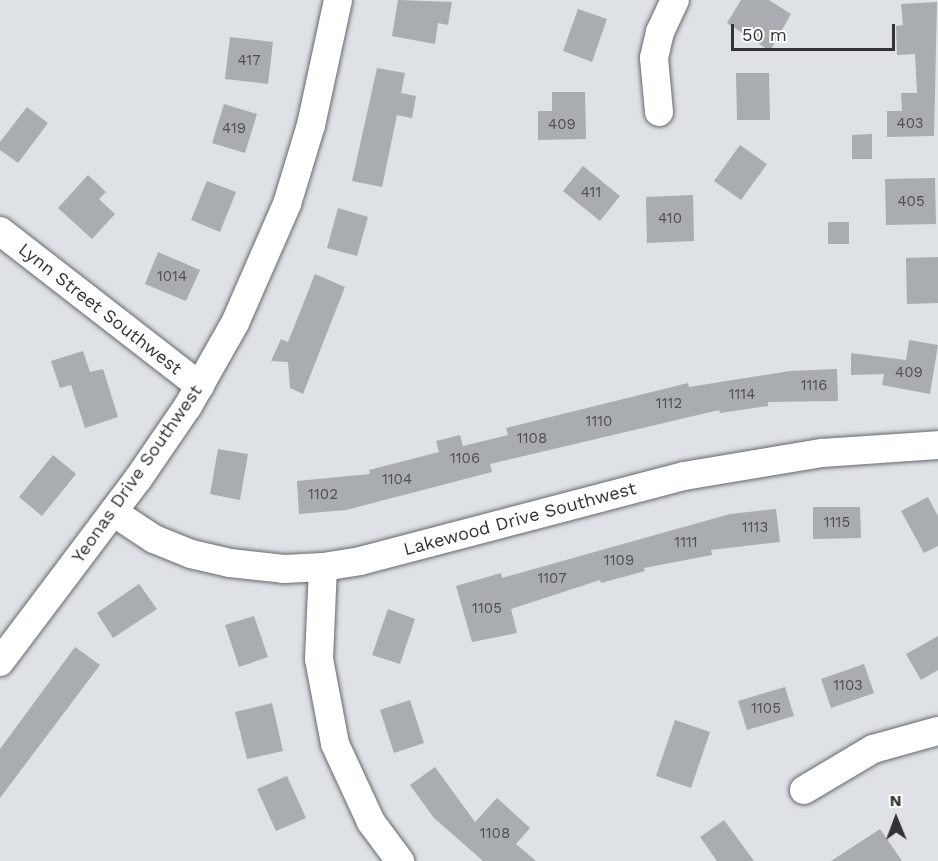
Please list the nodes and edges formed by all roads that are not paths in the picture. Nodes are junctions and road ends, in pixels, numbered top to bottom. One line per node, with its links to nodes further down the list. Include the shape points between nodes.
1 (338, 0): 5 (street, Yeonas Drive Southwest, via 311,125 286,204 261,268)
2 (675, 0): 3 (street, via 660,32 654,58)
3 (658, 112)
4 (0, 231): 5 (street, Lynn Street Southwest)
5 (200, 386): 7 (street, Yeonas Drive Southwest)
6 (938, 445): 8 (street, Lakewood Drive Southwest, via 822,453 742,464 360,561)
7 (113, 512): 8 (street, Lakewood Drive Southwest, via 154,539 191,554 284,569); 9 (street, Yeonas Drive Southwest)
8 (323, 567): 12 (street, via 320,659 335,744 370,822)
9 (0, 662)
10 (938, 730): 11 (street, via 873,749)
11 (804, 790)
12 (400, 861)

